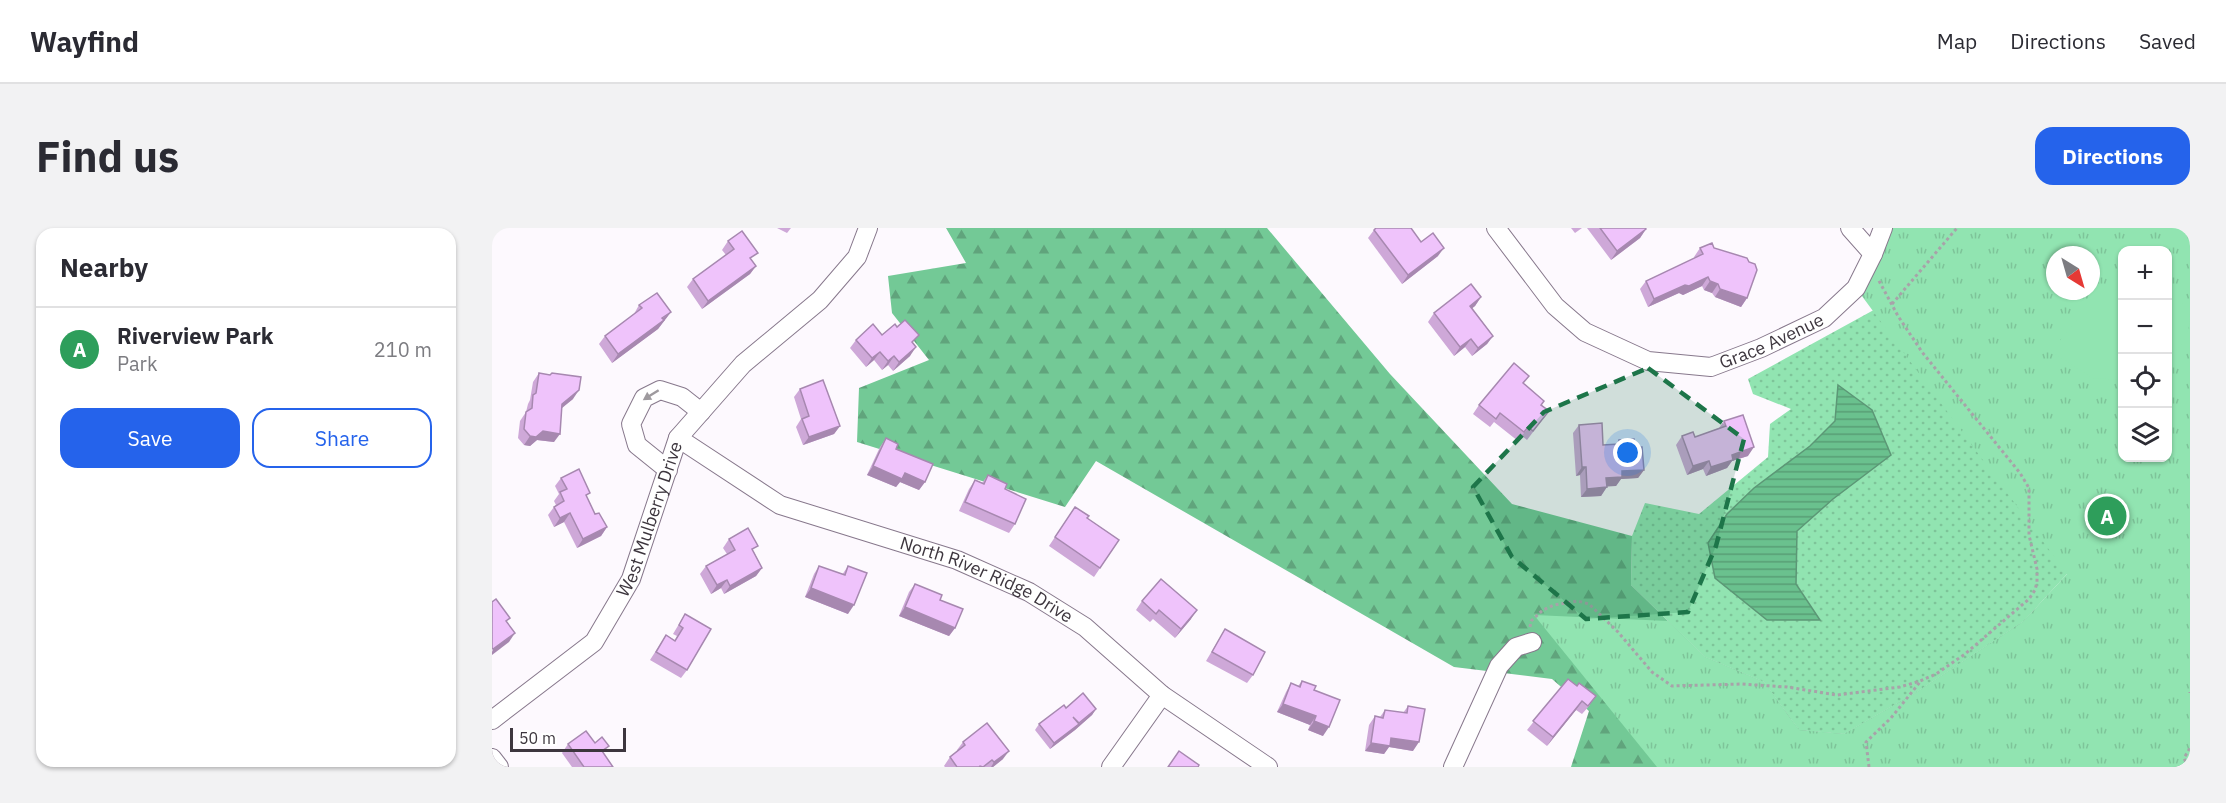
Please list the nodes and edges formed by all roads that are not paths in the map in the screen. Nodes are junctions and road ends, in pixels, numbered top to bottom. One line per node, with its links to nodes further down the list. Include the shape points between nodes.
1 (868, 228): 6 (street, West Mulberry Drive, via 857,257 820,300 743,364)
2 (1496, 228): 5 (street, Grace Avenue, via 1555,306 1585,332 1648,361 1711,366 1761,348 1824,318 1856,288)
3 (1850, 228): 5 (street)
4 (1883, 228): 5 (street, Grace Avenue)
5 (1870, 261)
6 (701, 412): 7 (street, West Mulberry Drive); 8 (street, one-way to 8, via 682,397 660,390 644,398 631,424 637,445)
7 (678, 438): 8 (street, West Mulberry Drive); 10 (street, North River Ridge Drive, via 780,505 957,560 1029,592 1085,627)
8 (668, 470): 11 (street, West Mulberry Drive, via 631,579 594,642)
9 (1532, 642): 16 (street, via 1516,647 1499,666)
10 (1162, 696): 14 (street); 15 (street, North River Ridge Drive)
11 (492, 720)
12 (492, 758): 13 (street)
13 (499, 767)
14 (1111, 767)
15 (1268, 767)
16 (1453, 767)

